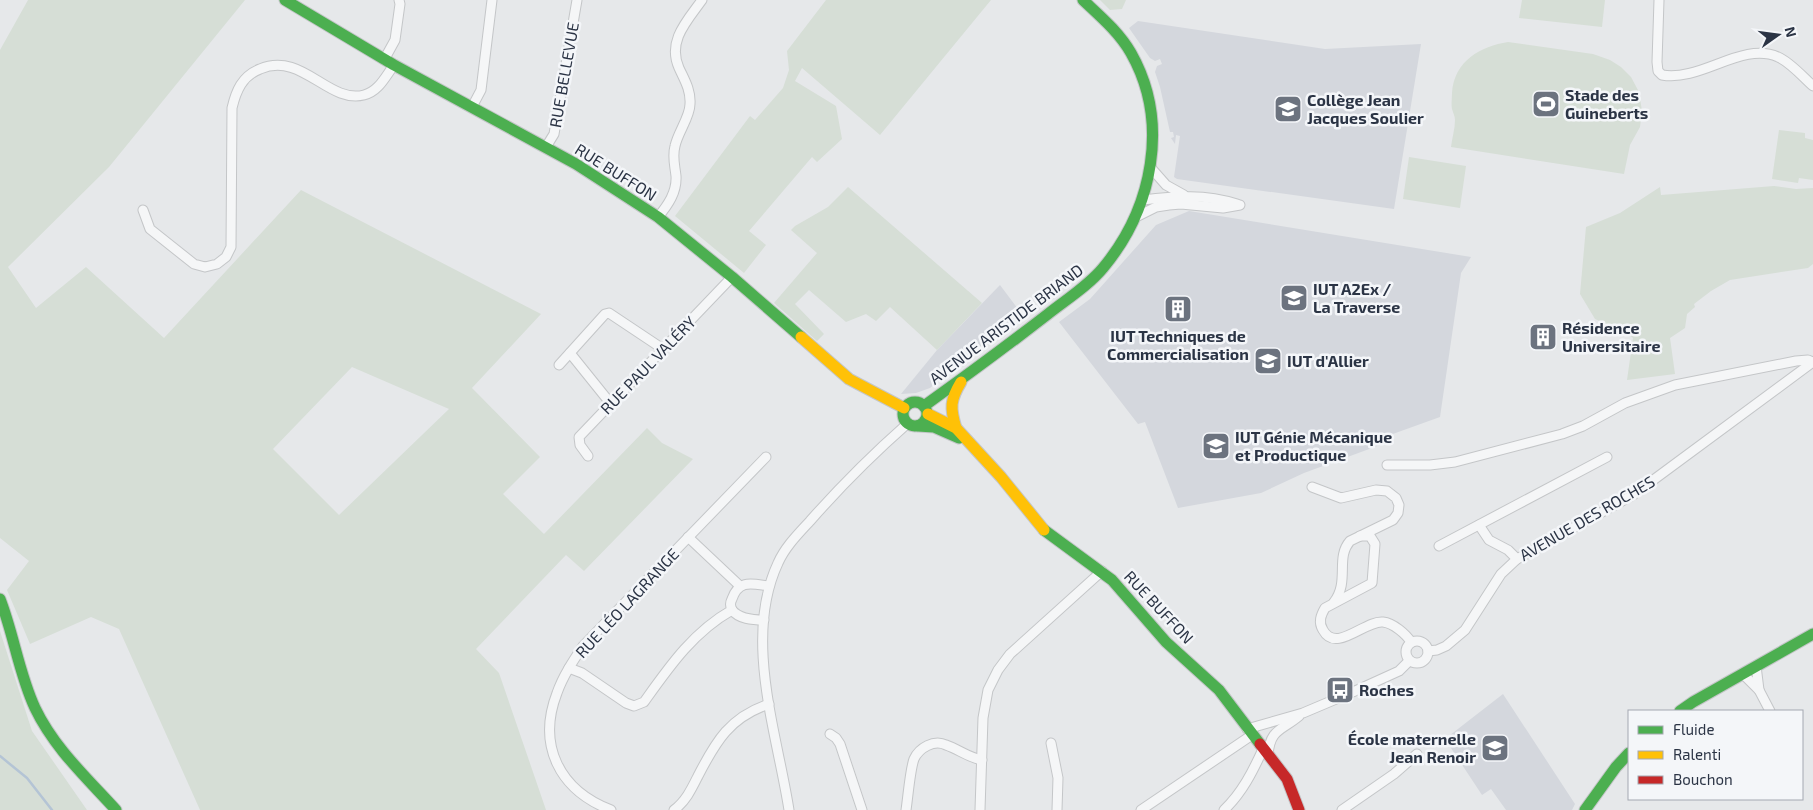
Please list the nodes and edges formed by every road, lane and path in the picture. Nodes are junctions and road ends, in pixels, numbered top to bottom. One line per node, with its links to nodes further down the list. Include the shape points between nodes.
1 (285, 0): 8 (main road, RUE BUFFON)
2 (399, 0): 8 (street)
3 (492, 0): 10 (street, via 481,90)
4 (577, 0): 11 (street, RUE BELLEVUE, via 554,134)
5 (702, 0): 16 (street, via 679,31 675,42 675,54 689,91 690,104 674,148 675,188 671,200)
6 (1083, 0): 12 (main road, AVENUE ARISTIDE BRIAND, via 1120,38 1140,70 1154,118)
7 (1659, 0): 9 (street, via 1658,70 1662,75 1684,76 1746,55 1771,54)
8 (389, 63): 10 (main road, RUE BUFFON); 15 (street, via 380,85 363,95 339,92 294,67 282,65 268,65 255,71 238,87 232,108 231,248 217,264 206,267 194,264 150,229)
9 (1813, 86)
10 (472, 107): 11 (main road, RUE BUFFON)
11 (546, 147): 16 (main road, RUE BUFFON)
12 (1151, 168): 13 (street, via 1166,185); 14 (main road, AVENUE ARISTIDE BRIAND)
13 (1185, 195): 14 (street); 17 (street, via 1240,204 1223,208 1170,205 1156,207)
14 (1143, 200): 17 (main road, AVENUE ARISTIDE BRIAND)
15 (143, 210)
16 (658, 217): 18 (main road, RUE BUFFON)
17 (1136, 217): 23 (main road, AVENUE ARISTIDE BRIAND, via 1103,268 1084,286)
18 (732, 277): 19 (street, RUE PAUL VALÉRY); 25 (main road, RUE BUFFON, via 849,379)
19 (663, 349): 20 (street, via 608,313); 24 (street, RUE PAUL VALÉRY)
20 (570, 353): 22 (street); 24 (street)
21 (1813, 362): 33 (street, via 1796,360 1675,385 1625,403 1569,432 1455,462 1430,466); 41 (street, AVENUE DES ROCHES, via 1633,495)
22 (559, 365)
23 (963, 379): 26 (main road, AVENUE ARISTIDE BRIAND); 28 (main road, via 950,410)
24 (611, 404): 30 (street, RUE PAUL VALÉRY, via 579,437)
25 (904, 408): 26 (main road, via 914,402); 27 (main road, via 902,415)
26 (926, 410): 27 (main road, via 925,422); 28 (main road, RUE BUFFON)
27 (913, 425): 29 (main road, RUE BUFFON, via 934,427); 44 (street, via 824,506 790,543)
28 (956, 428): 29 (main road, RUE BUFFON)
29 (971, 446): 42 (main road, RUE BUFFON, via 1046,532)
30 (588, 456)
31 (766, 457): 38 (street, RUE LÉO LAGRANGE)
32 (1607, 457): 35 (street)
33 (1387, 465)
34 (1312, 487): 36 (street, via 1341,498 1376,490 1391,493 1398,501 1398,514)
35 (1480, 525): 40 (street); 41 (street, via 1489,540)
36 (1381, 526): 37 (street); 39 (street)
37 (1360, 536): 39 (street, via 1370,536); 46 (street, via 1346,546 1341,594)
38 (688, 537): 43 (street); 54 (street, RUE LÉO LAGRANGE, via 583,646)
39 (1375, 544): 46 (street, via 1372,584)
40 (1440, 546)
41 (1517, 559): 51 (street, AVENUE DES ROCHES, via 1501,574 1465,630 1446,646)
42 (1102, 571): 61 (main road, RUE BUFFON, via 1166,642 1219,690); 67 (street, via 1010,654 998,670 988,690 983,718)
43 (740, 586): 44 (street); 47 (street, via 732,598)
44 (769, 586): 48 (street)
45 (0, 599): 68 (main road, via 41,721 57,744)
46 (1334, 602): 50 (street, via 1321,615 1322,630 1328,636 1342,638 1380,622 1391,624)
47 (732, 610): 48 (street, via 736,615); 54 (street, via 690,642 640,705 626,702)
48 (764, 620): 57 (street, via 764,668)
49 (1813, 634): 53 (main road)
50 (1411, 642): 51 (street, via 1422,642); 52 (street, via 1405,651)
51 (1428, 651): 52 (street, via 1423,661)
52 (1409, 661): 60 (street, via 1387,678)
53 (1756, 666): 55 (main road); 56 (street)
54 (569, 668): 69 (street, RUE LÉO LAGRANGE, via 550,716 553,756 569,783)
55 (1743, 674): 56 (street); 58 (main road)
56 (1759, 690): 59 (street)
57 (769, 704): 70 (street, via 743,716 729,727 714,746 682,804); 71 (street)
58 (1681, 710)
59 (1769, 710)
60 (1303, 713): 61 (street); 64 (street, via 1276,732)
61 (1250, 732): 64 (main road, RUE BUFFON); 76 (street)
62 (830, 734): 72 (street, via 840,744)
63 (1051, 743): 75 (street, via 1058,778)
64 (1266, 752): 77 (street); 78 (main road, RUE BUFFON, via 1287,779)
65 (1417, 754): 79 (street)
66 (1628, 754): 80 (main road)
67 (982, 760): 73 (street, via 969,758 945,744 928,745 914,760); 74 (street)
68 (116, 810)
69 (611, 810)
70 (675, 810)
71 (789, 810)
72 (862, 810)
73 (906, 810)
74 (980, 810)
75 (1057, 810)
76 (1141, 810)
77 (1224, 810)
78 (1300, 810)
79 (1342, 810)
80 (1584, 810)

